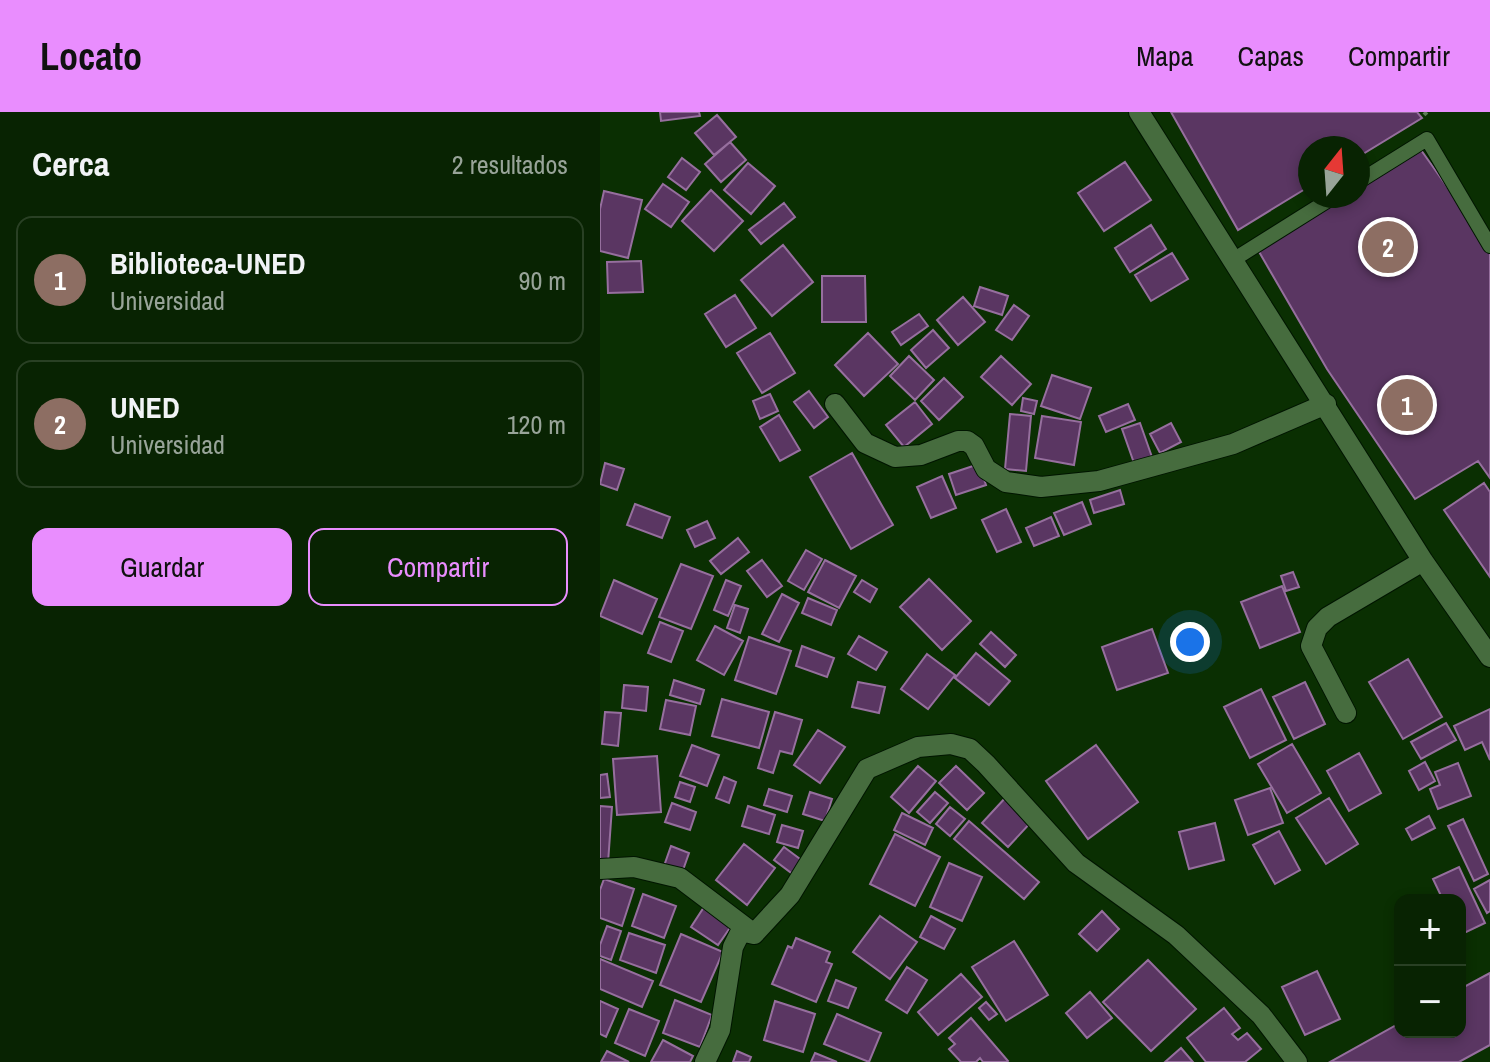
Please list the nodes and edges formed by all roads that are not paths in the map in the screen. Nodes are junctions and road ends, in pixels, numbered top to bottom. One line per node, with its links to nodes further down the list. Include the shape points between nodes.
1 (1139, 112): 5 (street)
2 (1370, 175): 4 (lane, via 1427,139)
3 (1316, 208): 5 (lane)
4 (1490, 246)
5 (1233, 260): 7 (street)
6 (835, 404): 7 (street, via 865,443 895,457 967,441 986,469 1006,482 1041,487 1099,481 1233,444)
7 (1326, 404): 8 (street)
8 (1423, 561): 9 (street); 10 (street, via 1317,628 1311,646)
9 (1490, 657)
10 (1346, 713)
11 (600, 869): 12 (street, via 634,867 680,878)
12 (754, 934): 13 (street, via 741,931 733,947 720,1030); 14 (street, via 790,895 867,769 918,747 951,744 970,749 986,764 1076,863 1176,935 1261,1015)
13 (705, 1062)
14 (1297, 1062)

